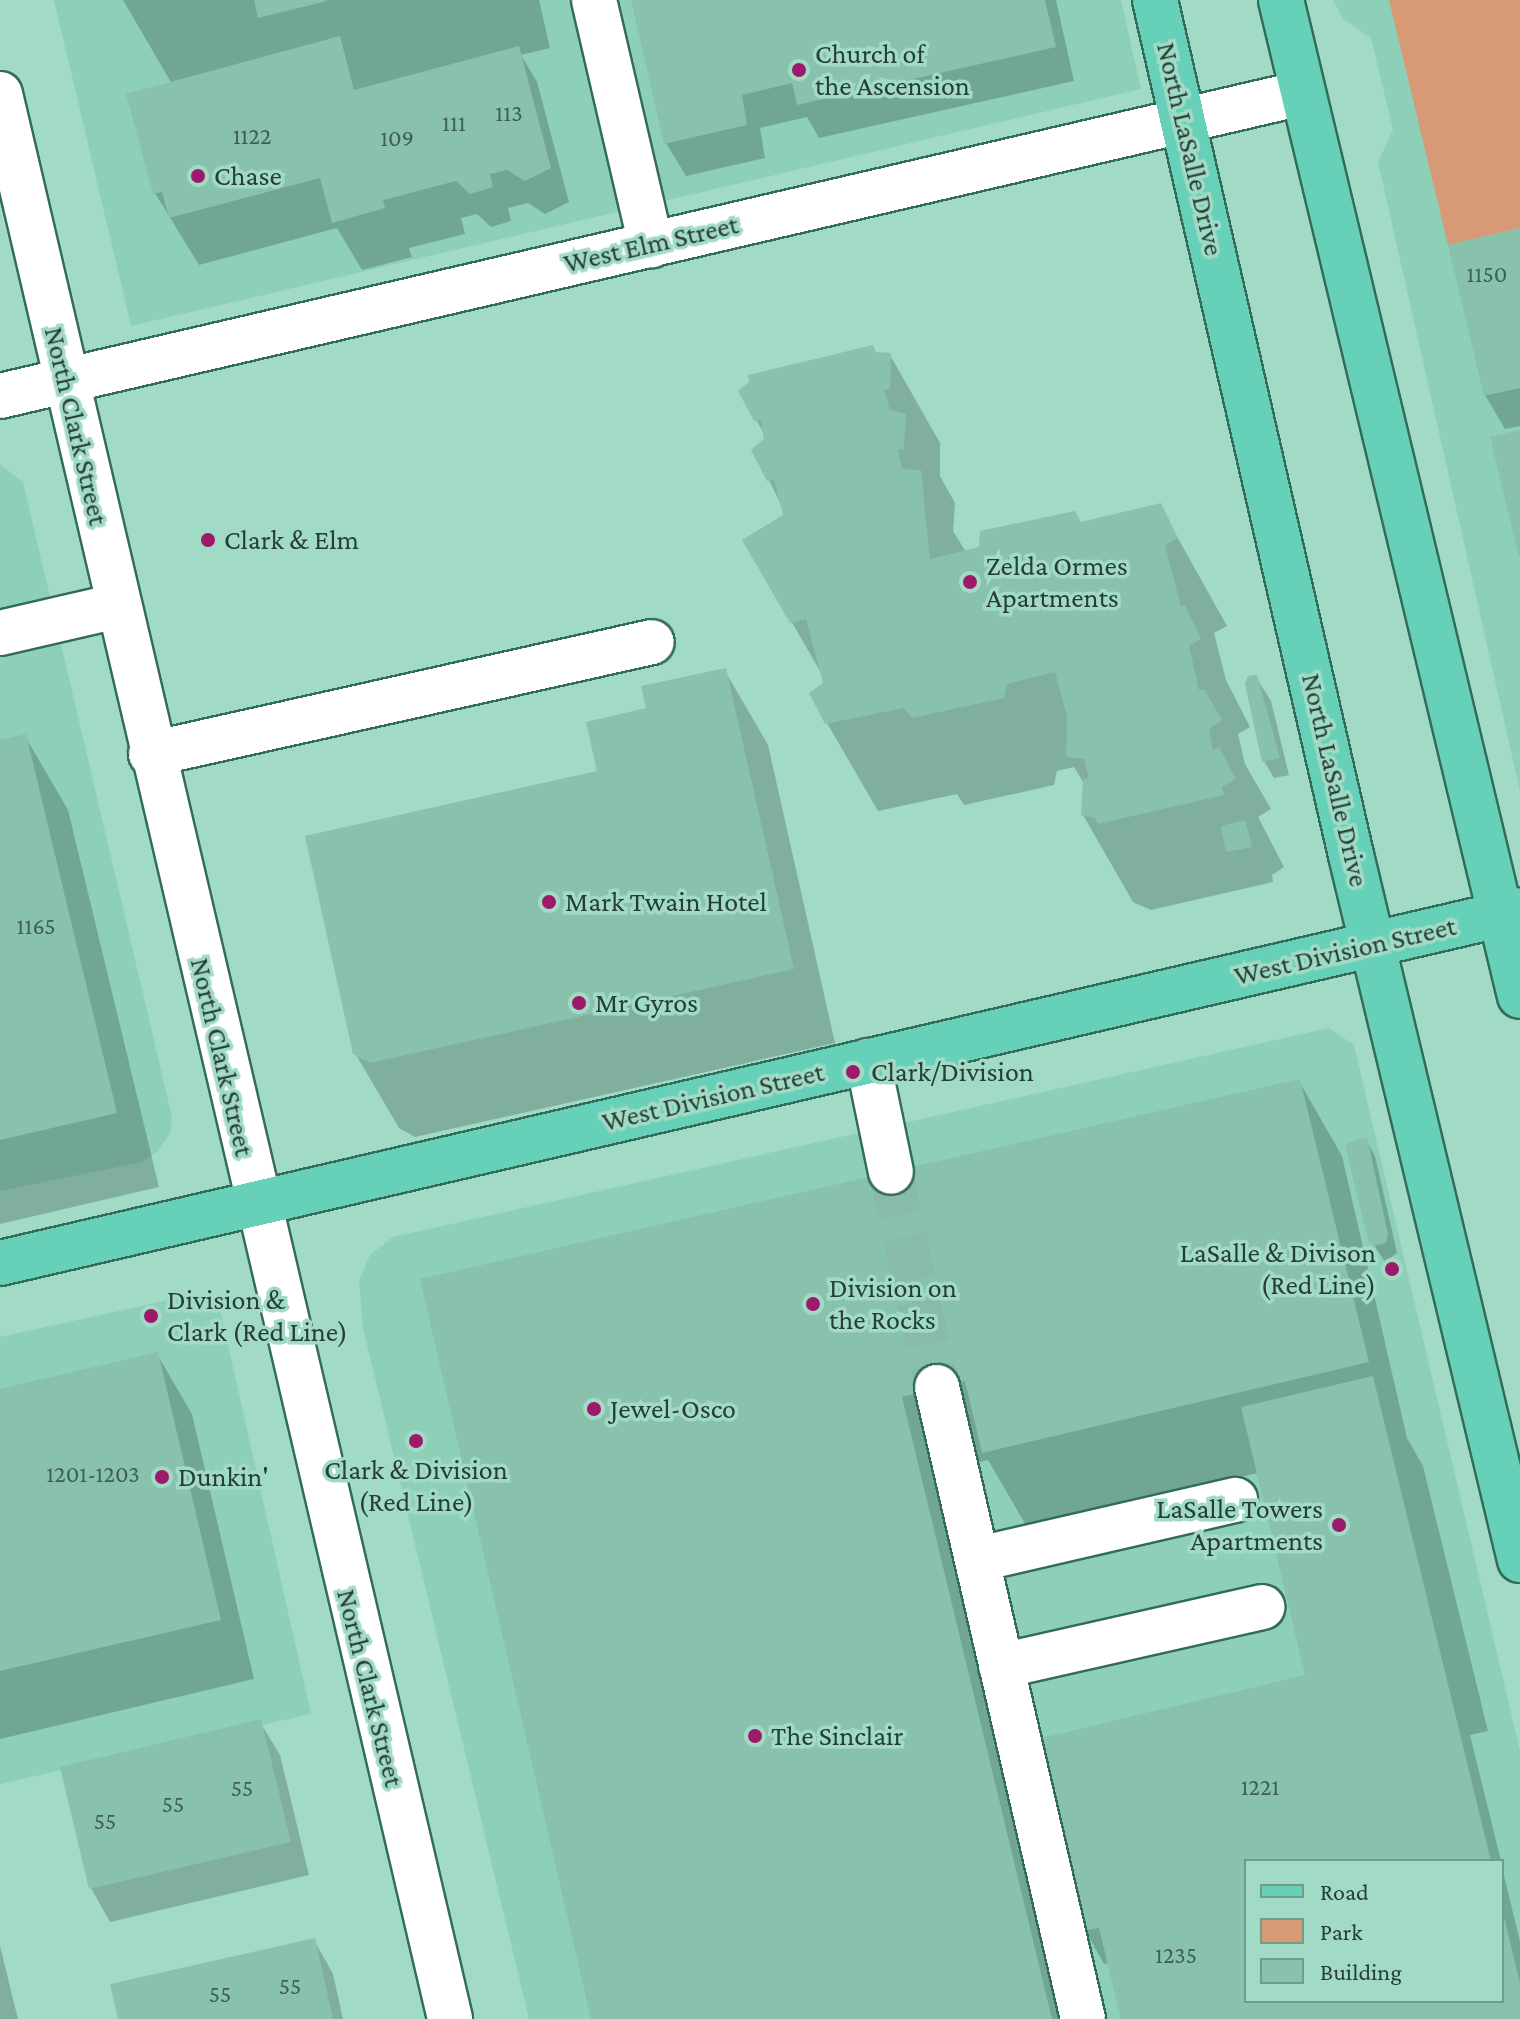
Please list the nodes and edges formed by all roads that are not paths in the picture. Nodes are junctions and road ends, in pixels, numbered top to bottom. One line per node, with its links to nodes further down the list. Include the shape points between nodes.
1 (594, 0): 7 (street)
2 (1155, 0): 6 (main road, North LaSalle Drive)
3 (1281, 0): 4 (main road)
4 (1302, 93): 6 (street, West Elm Street); 14 (main road)
5 (0, 94): 8 (street, North Clark Street)
6 (1183, 121): 7 (street, West Elm Street); 15 (main road, North LaSalle Drive)
7 (651, 245): 8 (street, West Elm Street)
8 (66, 380): 9 (street, West Elm Street); 10 (street, North Clark Street)
9 (0, 396)
10 (117, 606): 11 (street); 13 (street, North Clark Street)
11 (0, 633)
12 (652, 642): 13 (street)
13 (151, 754): 19 (street, North Clark Street)
14 (1510, 912): 15 (main road, West Division Street); 16 (main road)
15 (1374, 946): 17 (main road, West Division Street); 24 (main road, North LaSalle Drive)
16 (1520, 996)
17 (868, 1061): 18 (street); 19 (main road, West Division Street)
18 (891, 1172)
19 (256, 1204): 20 (main road, West Division Street); 27 (street, North Clark Street)
20 (0, 1263)
21 (937, 1387): 23 (street)
22 (1235, 1500): 23 (street)
23 (979, 1559): 26 (street)
24 (1520, 1560)
25 (1262, 1607): 26 (street)
26 (1001, 1666): 28 (street)
27 (450, 2019)
28 (1083, 2019)

